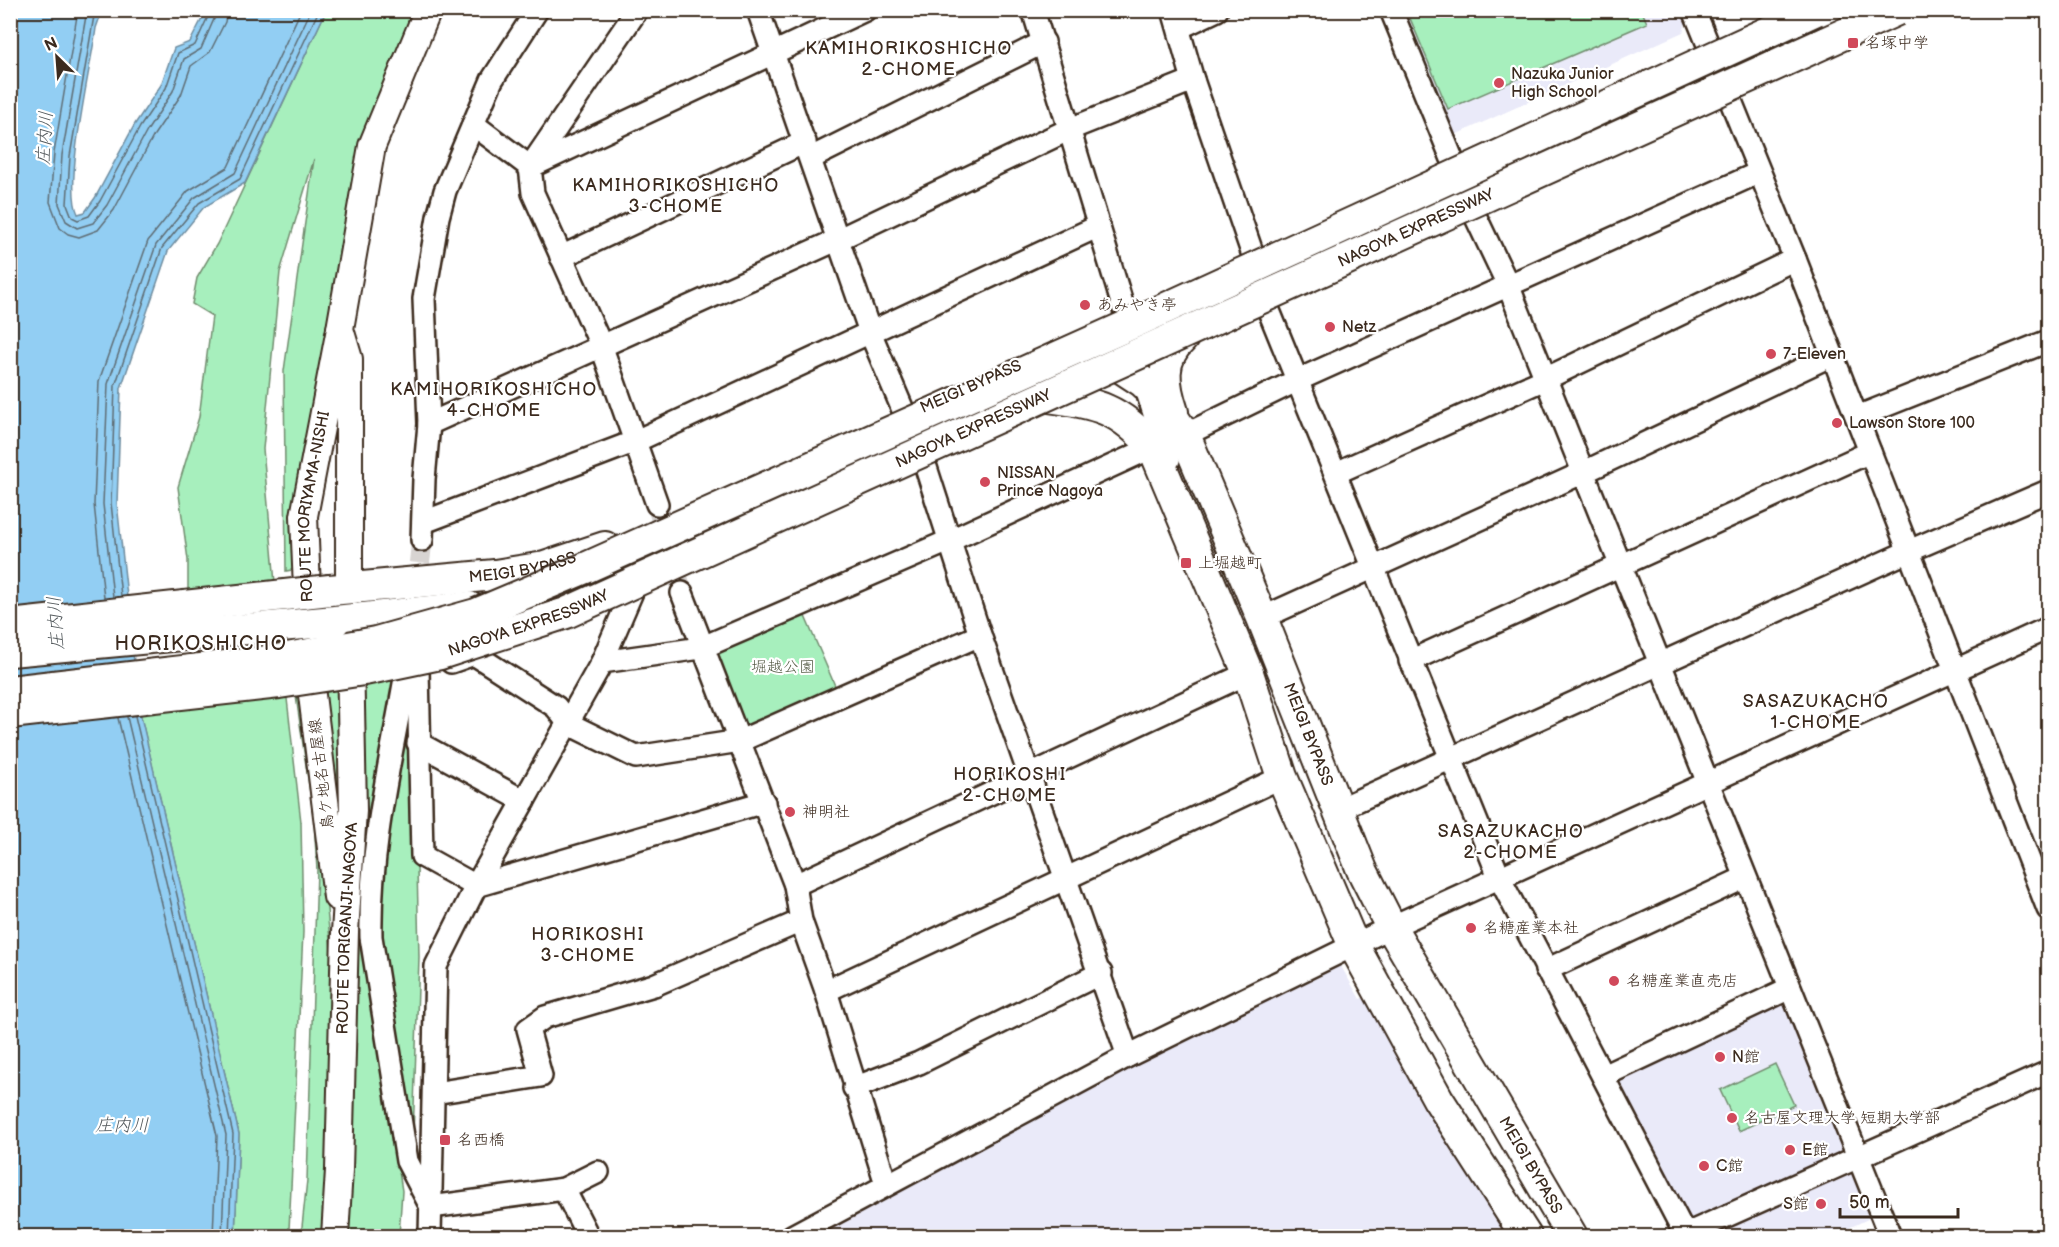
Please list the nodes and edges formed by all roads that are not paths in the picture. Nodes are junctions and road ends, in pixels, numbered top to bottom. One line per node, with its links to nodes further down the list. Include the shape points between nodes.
1 (428, 10): 36 (main road, ROUTE MORIYAMA-NISHI, via 372,146)
2 (537, 10): 22 (street, via 492,80)
3 (637, 10): 25 (street)
4 (758, 10): 19 (street)
5 (865, 10): 19 (street)
6 (1033, 10): 17 (street)
7 (1217, 10): 15 (street)
8 (1391, 10): 26 (street)
9 (1694, 10): 18 (street)
10 (1816, 10): 43 (highway, NAGOYA EXPRESSWAY, bridge)
11 (1843, 10): 16 (highway)
12 (1872, 10): 21 (highway, bridge)
13 (1897, 10): 21 (highway, NAGOYA EXPRESSWAY, bridge)
14 (1903, 10): 21 (street)
15 (1176, 19): 20 (street)
16 (1790, 23): 18 (street); 43 (highway, bridge, via 1371,233 1100,349)
17 (1044, 42): 23 (street); 24 (street)
18 (1709, 48): 21 (street); 26 (street)
19 (773, 55): 24 (street); 25 (street)
20 (1193, 80): 23 (street); 33 (street)
21 (1715, 96): 27 (street); 28 (street); 83 (highway, NAGOYA EXPRESSWAY, bridge, via 566,613 450,651 364,670)
22 (473, 124): 25 (street); 49 (street, via 445,191 424,299)
23 (1070, 129): 29 (street); 30 (street)
24 (808, 150): 30 (street); 31 (street)
25 (530, 167): 31 (street, via 532,193)
26 (1457, 171): 33 (street)
27 (1758, 173): 32 (street); 34 (street)
28 (1471, 207): 34 (street); 35 (street)
29 (1099, 226): 37 (street); 41 (street)
30 (839, 239): 37 (street); 40 (street)
31 (561, 257): 40 (street)
32 (1795, 259): 42 (street); 44 (street)
33 (1256, 264): 41 (street, via 1170,304)
34 (1508, 285): 44 (street); 45 (street)
35 (1265, 301): 38 (street); 45 (street)
36 (340, 329): 65 (main road, ROUTE MORIYAMA-NISHI, via 349,359); 81 (main road, ROUTE MORIYAMA-NISHI, via 304,516)
37 (870, 332): 47 (street); 51 (street)
38 (1183, 338): 41 (highway, via 1167,358)
39 (2049, 341): 48 (street)
40 (601, 345): 49 (street); 51 (street)
41 (1139, 354): 43 (street); 43 (highway, MEIGI BYPASS, via 1059,355); 46 (highway, MEIGI BYPASS); 50 (highway, MEIGI BYPASS, via 1166,392); 60 (street)
42 (1832, 355): 48 (street); 56 (street)
43 (1020, 369): 47 (highway, MEIGI BYPASS); 82 (highway, NAGOYA EXPRESSWAY, bridge, via 476,614 376,642 318,653 205,670)
44 (1545, 379): 55 (street); 56 (street)
45 (1298, 380): 50 (street); 55 (street)
46 (1048, 397): 52 (highway, via 1104,407 1130,422); 54 (highway, MEIGI BYPASS)
47 (906, 415): 54 (street); 65 (highway, MEIGI BYPASS, via 637,536 545,567)
48 (1857, 417): 53 (street)
49 (429, 424): 51 (street, via 423,531)
50 (1179, 426): 67 (highway, MEIGI BYPASS)
51 (636, 441): 58 (street)
52 (1154, 447): 59 (street); 60 (highway)
53 (1870, 452): 61 (street); 63 (street)
54 (922, 455): 59 (street); 64 (highway, MEIGI BYPASS, via 678,567)
55 (1336, 473): 62 (street)
56 (1582, 473): 62 (street); 63 (street)
57 (2049, 491): 61 (street)
58 (657, 504)
59 (951, 540): 72 (street); 73 (street)
60 (1193, 541): 80 (highway)
61 (1909, 551): 77 (street); 79 (street)
62 (1373, 566): 67 (street); 75 (street)
63 (1618, 566): 75 (street); 77 (street)
64 (638, 578): 68 (highway, MEIGI BYPASS, via 529,601); 76 (street)
65 (339, 589): 70 (highway, MEIGI BYPASS, bridge)
66 (682, 593): 73 (street)
67 (1263, 618): 93 (highway, MEIGI BYPASS)
68 (342, 620): 74 (highway, MEIGI BYPASS, bridge); 99 (main road, ROUTE TORIGANJI-NAGOYA)
69 (413, 624): 78 (street)
70 (10, 625)
71 (2049, 628): 79 (street)
72 (980, 635): 85 (street); 88 (street)
73 (701, 648): 76 (street); 85 (street)
74 (10, 651)
75 (1410, 661): 87 (street)
76 (602, 662): 84 (street)
77 (1659, 663): 87 (street); 90 (street)
78 (412, 666): 84 (street, via 474,654 556,707); 86 (street); 99 (street, via 382,813)
79 (1956, 669): 90 (street); 100 (street)
80 (1248, 673): 88 (street); 89 (highway)
81 (311, 687): 103 (main road, 鳥ケ地名古屋線, via 333,878)
82 (10, 691)
83 (10, 713)
84 (569, 724): 85 (street, via 636,757); 91 (street)
85 (740, 741): 92 (street)
86 (418, 743): 91 (street); 98 (street, via 422,856)
87 (1449, 759): 93 (street); 95 (street)
88 (1030, 776): 96 (street); 97 (street)
89 (1282, 777): 96 (street); 104 (highway)
90 (1708, 783): 94 (street); 95 (street)
91 (524, 801): 98 (street)
92 (764, 802): 97 (street); 98 (street)
93 (1339, 809): 102 (highway, MEIGI BYPASS, via 1362,870)
94 (1744, 878): 105 (street); 107 (street)
95 (1500, 879): 102 (street); 105 (street)
96 (1067, 880): 106 (street); 108 (street)
97 (795, 885): 101 (street)
98 (476, 886): 113 (street, via 436,966)
99 (358, 901): 103 (main road, ROUTE TORIGANJI-NAGOYA); 118 (street, via 370,937 407,1161)
100 (2049, 909)
101 (801, 921): 108 (street); 113 (street, via 654,985 545,1017 528,1029 541,1076)
102 (1391, 927): 104 (street); 124 (highway, MEIGI BYPASS)
103 (345, 932): 119 (main road, ROUTE TORIGANJI-NAGOYA)
104 (1354, 946): 109 (street); 123 (highway, via 1438,1099)
105 (1546, 970): 111 (street)
106 (1101, 974): 109 (street); 112 (street, via 919,1063)
107 (1790, 988): 111 (street); 114 (street)
108 (826, 992): 112 (street)
109 (1128, 1056): 116 (street)
110 (2049, 1072): 114 (street)
111 (1603, 1077): 125 (street)
112 (854, 1088): 116 (street)
113 (434, 1093): 118 (street)
114 (1858, 1158): 125 (street); 126 (street)
115 (598, 1172): 117 (street)
116 (886, 1184): 122 (street)
117 (564, 1189): 118 (street); 121 (street)
118 (431, 1207): 120 (street)
119 (335, 1236)
120 (430, 1236)
121 (588, 1236)
122 (792, 1236)
123 (1526, 1236)
124 (1572, 1236)
125 (1684, 1236)
126 (1890, 1236)

